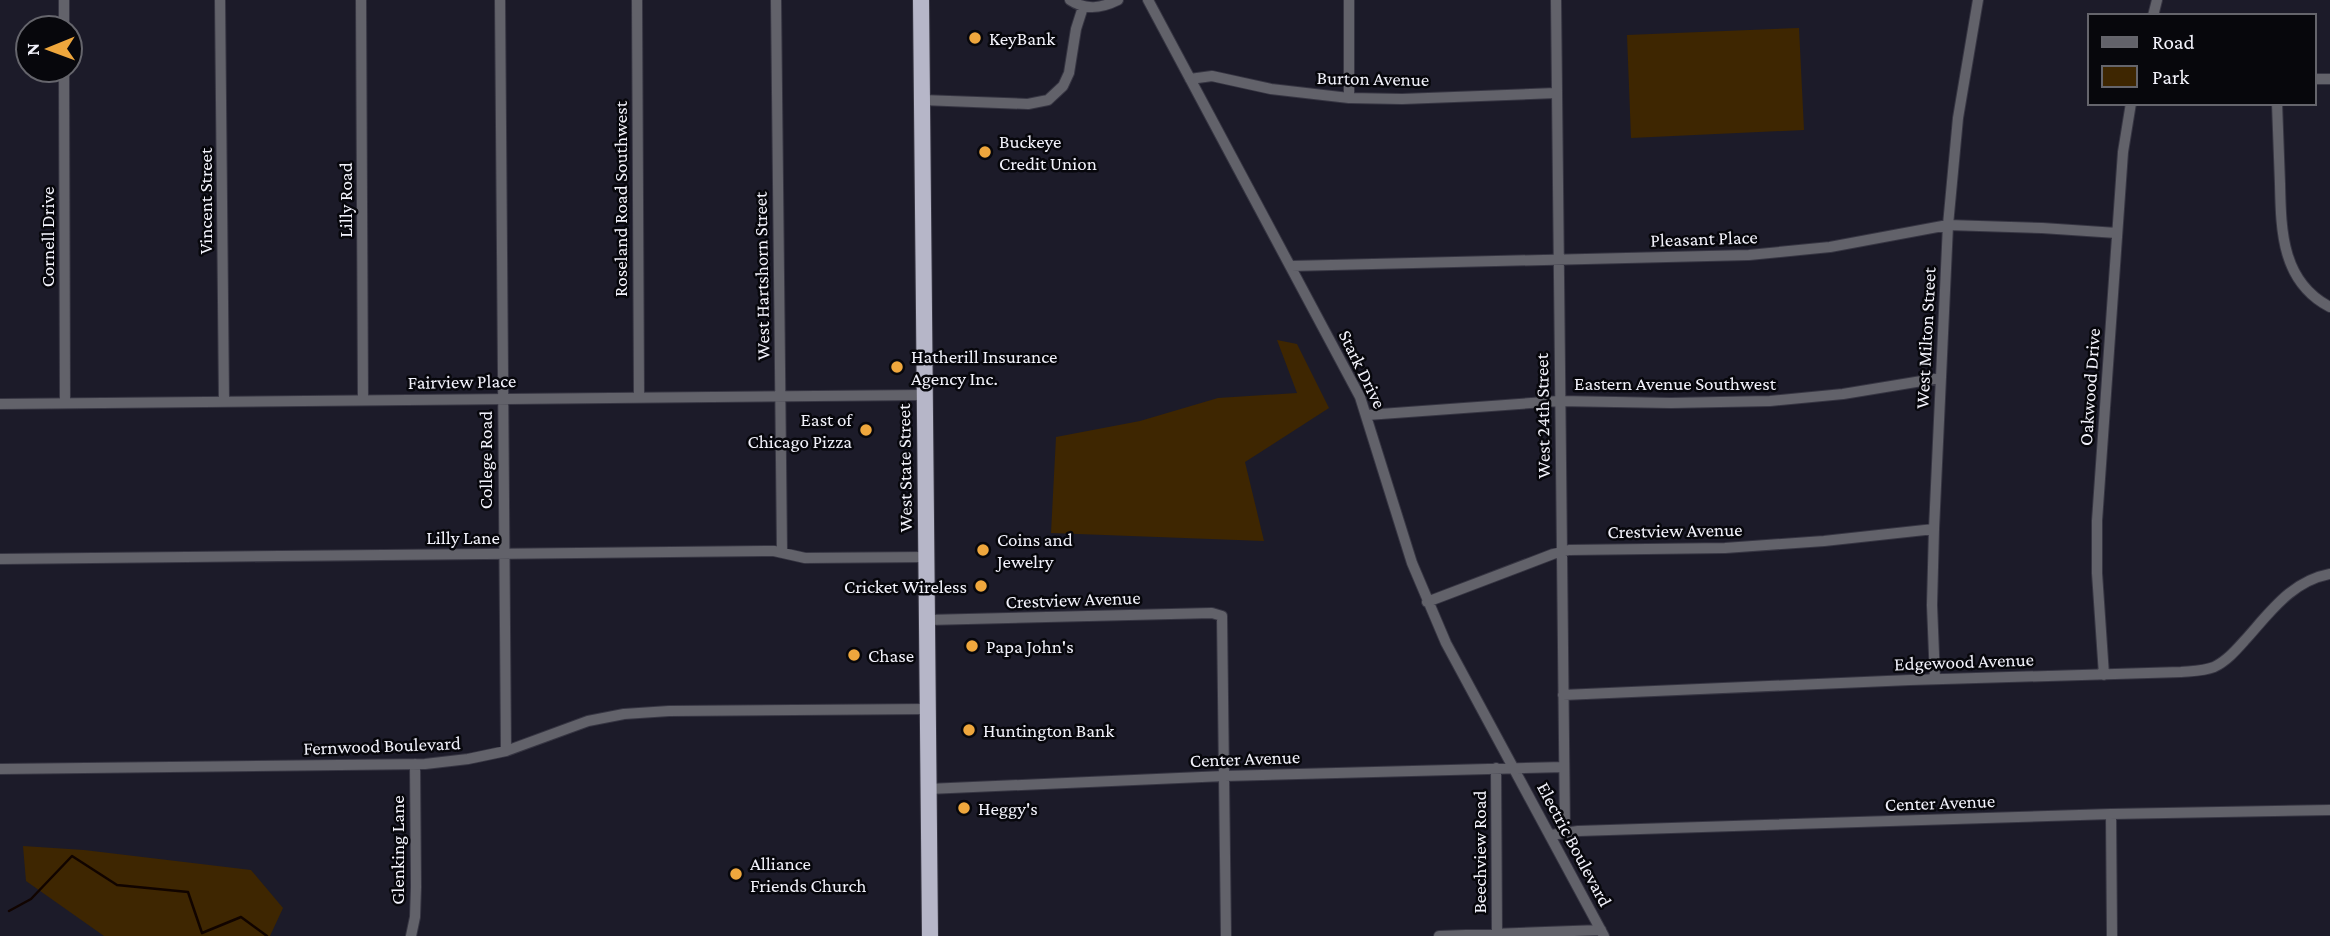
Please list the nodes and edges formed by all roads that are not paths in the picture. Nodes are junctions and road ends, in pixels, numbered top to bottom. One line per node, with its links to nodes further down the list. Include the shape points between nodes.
1 (220, 0): 33 (street, Vincent Street)
2 (361, 0): 31 (street, Lilly Road)
3 (500, 0): 30 (street, College Road)
4 (637, 0): 29 (street, Roseland Road Southwest)
5 (776, 0): 28 (street, West Hartshorn Street)
6 (921, 0): 18 (highway, West State Street)
7 (1070, 0): 13 (street)
8 (1118, 0): 13 (street, via 1106,6)
9 (1148, 0): 14 (street, Stark Drive)
10 (1349, 0): 17 (street)
11 (1556, 0): 16 (street, West 24th Street)
12 (1978, 0): 21 (street, West Milton Street, via 1958,118)
13 (1083, 6): 18 (street, via 1069,74 1048,100 1028,104)
14 (1190, 79): 17 (street, Burton Avenue, via 1212,76); 24 (street, Stark Drive)
15 (64, 84): 34 (street, Cornell Drive)
16 (1556, 93): 17 (street, Burton Avenue); 23 (street, West 24th Street)
17 (1349, 98)
18 (922, 100): 27 (highway, West State Street)
19 (2131, 105): 22 (street, Oakwood Drive)
20 (2277, 105): 25 (street, via 2285,252 2303,285)
21 (1948, 225): 22 (street, Pleasant Place); 23 (street, Pleasant Place, via 1861,242 1749,255); 26 (street, West Milton Street)
22 (2117, 233): 46 (street, Oakwood Drive, via 2096,543)
23 (1558, 259): 24 (street, Pleasant Place); 32 (street, West 24th Street)
24 (1290, 266): 36 (street, Stark Drive)
25 (2330, 307)
26 (1940, 378): 32 (street, Eastern Avenue Southwest, via 1770,401); 37 (street, West Milton Street)
27 (924, 395): 28 (street, Fairview Place); 41 (highway, West State Street)
28 (780, 396): 29 (street, Fairview Place); 38 (street, West Hartshorn Street)
29 (639, 397): 30 (street, Fairview Place)
30 (502, 398): 31 (street, Fairview Place); 40 (street, College Road)
31 (363, 400): 33 (street, Fairview Place)
32 (1559, 401): 36 (street, Eastern Avenue Southwest); 39 (street, West 24th Street)
33 (224, 402): 34 (street, Fairview Place)
34 (65, 403): 35 (street, Fairview Place)
35 (0, 404)
36 (1367, 415): 44 (street, Stark Drive)
37 (1934, 529): 39 (street, Crestview Avenue, via 1725,548); 47 (street, West Milton Street)
38 (782, 552): 40 (street, Lilly Lane); 41 (street, Lilly Lane, via 803,558)
39 (1560, 552): 44 (street, Crestview Avenue); 48 (street, West 24th Street)
40 (503, 555): 42 (street, Lilly Lane); 50 (street, College Road)
41 (926, 558): 45 (highway, West State Street)
42 (0, 559)
43 (2330, 574): 46 (street, Edgewood Avenue, via 2293,589 2217,666)
44 (1427, 602): 54 (street, Stark Drive)
45 (927, 620): 49 (highway, West State Street); 56 (street, Crestview Avenue, via 1220,615)
46 (2104, 675): 47 (street, Edgewood Avenue)
47 (1935, 680): 48 (street, Edgewood Avenue)
48 (1563, 695): 52 (street, West 24th Street)
49 (927, 709): 50 (street, Fernwood Boulevard, via 647,712 588,721); 57 (highway, West State Street)
50 (506, 751): 51 (street, Fernwood Boulevard)
51 (415, 764): 55 (street, Fernwood Boulevard); 64 (street, Glenking Lane, via 416,887)
52 (1564, 767): 54 (street, Center Avenue); 60 (street, West 24th Street)
53 (1496, 768): 54 (street, Center Avenue); 56 (street, Center Avenue); 63 (street, Beechview Road)
54 (1513, 768): 61 (street, Electric Boulevard)
55 (0, 769)
56 (1224, 776): 57 (street, Center Avenue); 66 (street)
57 (928, 789): 65 (highway, West State Street)
58 (2330, 810): 59 (street, Center Avenue)
59 (2111, 814): 60 (street, Center Avenue); 68 (street)
60 (1565, 832): 61 (street, Center Avenue)
61 (1551, 835): 62 (street, Electric Boulevard)
62 (1603, 933): 63 (street)
63 (1497, 935): 67 (street)
64 (411, 936)
65 (930, 936)
66 (1226, 936)
67 (1439, 936)
68 (2112, 936)

